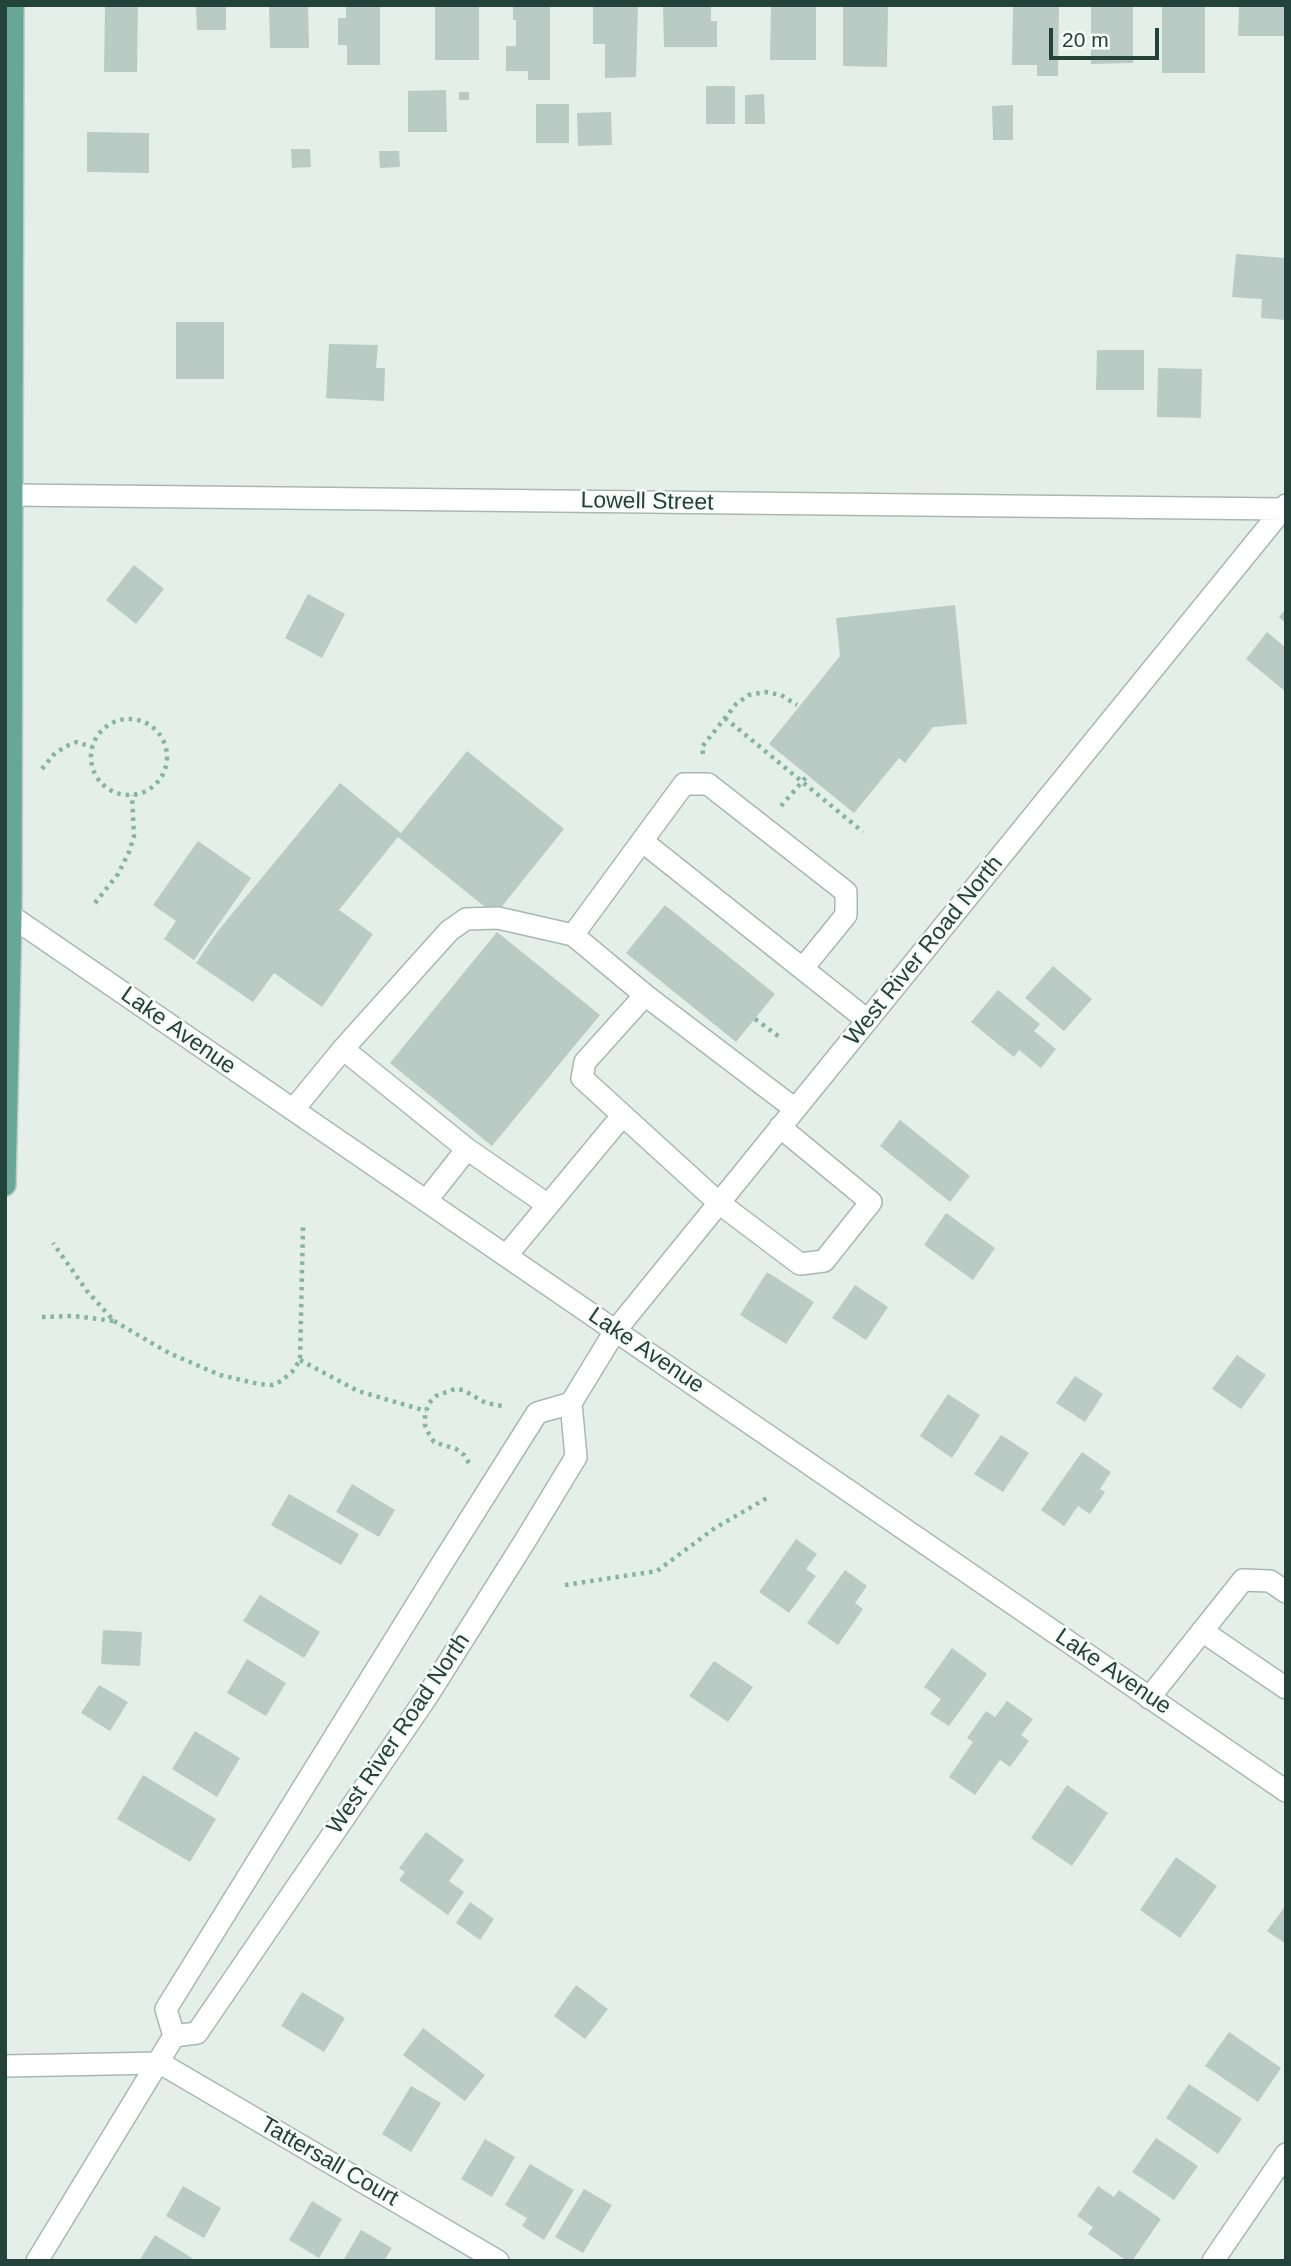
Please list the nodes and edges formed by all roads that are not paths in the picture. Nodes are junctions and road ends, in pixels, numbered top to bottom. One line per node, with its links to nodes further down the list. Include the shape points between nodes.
1 (13, 5): 2 (main road)
2 (12, 495): 3 (street, Lowell Street); 5 (main road)
3 (1284, 507): 9 (street, West River Road North)
4 (642, 841): 6 (street); 7 (street); 7 (street, via 684,784 708,784 846,892 846,915)
5 (8, 914): 12 (street, Lake Avenue); 16 (main road)
6 (573, 935): 8 (street); 10 (street, via 498,918 466,919 449,930)
7 (803, 968): 9 (street)
8 (645, 995): 11 (street); 13 (street, via 585,1062 582,1078)
9 (867, 1020): 11 (street, West River Road North)
10 (343, 1049): 12 (street); 15 (street)
11 (795, 1109): 14 (street, West River Road North)
12 (293, 1110): 17 (street, Lake Avenue)
13 (622, 1116): 18 (street); 19 (street)
14 (780, 1127): 18 (street, West River Road North); 18 (street, via 871,1202 824,1261 800,1264)
15 (467, 1149): 17 (street); 19 (street)
16 (5, 1185)
17 (426, 1201): 20 (street, Lake Avenue)
18 (719, 1203): 21 (street, West River Road North)
19 (548, 1205): 20 (street)
20 (506, 1256): 21 (street, Lake Avenue)
21 (615, 1331): 22 (street, West River Road North); 26 (street, Lake Avenue)
22 (571, 1403): 28 (street, West River Road North, via 537,1413 443,1562 166,2009); 28 (street, West River Road North, via 576,1457 525,1541 428,1695 197,2033)
23 (1286, 1592): 24 (street, via 1270,1581 1243,1580)
24 (1202, 1631): 25 (street); 26 (street)
25 (1286, 1688)
26 (1149, 1698): 27 (street, Lake Avenue)
27 (1286, 1791)
28 (174, 2036): 29 (street)
29 (160, 2063): 30 (street); 32 (street); 33 (street, Tattersall Court)
30 (5, 2066)
31 (1286, 2154): 34 (street)
32 (37, 2261)
33 (498, 2261)
34 (1213, 2261)

